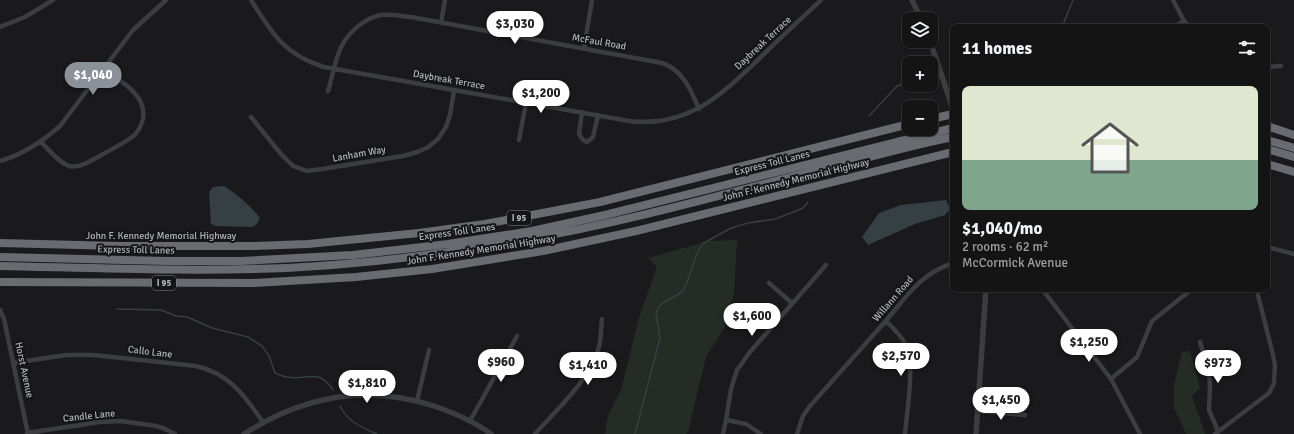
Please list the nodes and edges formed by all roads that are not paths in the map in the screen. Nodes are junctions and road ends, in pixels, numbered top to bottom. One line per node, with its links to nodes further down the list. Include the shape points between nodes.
1 (53, 0): 14 (street, via 25,18)
2 (166, 0): 20 (street, via 133,30)
3 (251, 0): 19 (street, Daybreak Terrace, via 285,47 302,59)
4 (445, 0): 11 (street)
5 (592, 0): 15 (street)
6 (821, 0): 25 (street, Daybreak Terrace, via 728,88)
7 (912, 0): 9 (street)
8 (1173, 0): 10 (street)
9 (918, 12)
10 (1184, 21): 12 (street); 13 (street)
11 (441, 23): 15 (street, McFaul Road); 19 (street, McFaul Road, via 392,15 371,18 346,38)
12 (1179, 24)
13 (1186, 24)
14 (0, 27)
15 (584, 48): 25 (street, McFaul Road, via 669,65 691,90)
16 (932, 48): 23 (street)
17 (1281, 66): 18 (street)
18 (1270, 67)
19 (334, 68): 21 (street, Daybreak Terrace); 22 (street, McFaul Road)
20 (103, 69): 40 (street, via 60,126); 40 (street, via 137,95 141,101 143,114 140,128 136,133 89,162 77,166 64,163)
21 (454, 90): 24 (street, Daybreak Terrace); 30 (street, Lanham Way, via 446,127 438,139 427,148 403,156 307,171 293,166)
22 (328, 92)
23 (950, 101)
24 (526, 103): 27 (street, Daybreak Terrace); 38 (street)
25 (699, 109): 28 (street, Daybreak Terrace, via 671,119 649,122)
26 (950, 111): 29 (highway)
27 (582, 112): 28 (street, Daybreak Terrace); 28 (street, via 579,134 587,142 593,137)
28 (598, 115)
29 (938, 116)
30 (251, 117)
31 (902, 126): 48 (highway, John F. Kennedy Memorial Highway / I 95, via 600,202 485,224 419,233 308,244 252,246)
32 (1270, 127): 35 (highway)
33 (1270, 127): 36 (highway)
34 (950, 129): 51 (highway, Express Toll Lanes, via 606,215 532,231 448,244 353,255 241,261)
35 (1294, 131)
36 (1294, 135)
37 (950, 138): 54 (highway, Express Toll Lanes, via 632,218 536,238 444,253 350,264 266,269)
38 (519, 140)
39 (1270, 141): 41 (highway)
40 (41, 142): 45 (street, via 25,152)
41 (1294, 148)
42 (1270, 150): 44 (highway)
43 (950, 153): 55 (highway, John F. Kennedy Memorial Highway / I 95, via 636,231 543,251 438,268 349,278 260,283)
44 (1294, 157)
45 (0, 161)
46 (1270, 165): 47 (highway)
47 (1294, 172)
48 (0, 243)
49 (1270, 248): 50 (street)
50 (1294, 254)
51 (0, 257)
52 (950, 264): 64 (street, Willann Road, via 921,280)
53 (826, 265): 61 (street)
54 (0, 266)
55 (0, 282)
56 (769, 283): 61 (street)
57 (986, 292): 71 (street)
58 (1044, 292): 69 (street)
59 (1188, 292): 69 (street, via 1152,321 1137,357)
60 (1258, 295): 76 (street, via 1274,360 1274,383 1269,393)
61 (792, 303): 73 (street, via 737,370 730,389)
62 (0, 310): 68 (street, Horst Avenue)
63 (602, 319): 81 (street, via 599,348 587,374)
64 (886, 321): 84 (street, Willann Road, via 810,406 803,416); 85 (street, via 902,339 909,355)
65 (517, 336): 74 (street)
66 (1200, 342): 76 (street, via 1209,371 1209,410)
67 (428, 350): 70 (street)
68 (13, 363): 75 (street, Callo Lane, via 66,355 94,355 196,366 223,376 250,404); 77 (street, Horst Avenue)
69 (1111, 379): 87 (street)
70 (417, 400): 74 (street); 75 (street, via 374,395 335,398 299,406)
71 (978, 411): 72 (street); 86 (street)
72 (1025, 415)
73 (726, 420): 82 (street); 83 (street, via 746,424)
74 (470, 421): 80 (street)
75 (263, 422): 79 (street)
76 (1216, 433)
77 (28, 434): 78 (street, Candle Lane, via 110,421 156,426)
78 (176, 434)
79 (244, 434)
80 (491, 434)
81 (535, 434)
82 (723, 434)
83 (761, 434)
84 (797, 434)
85 (905, 434)
86 (976, 434)
87 (1140, 434)

